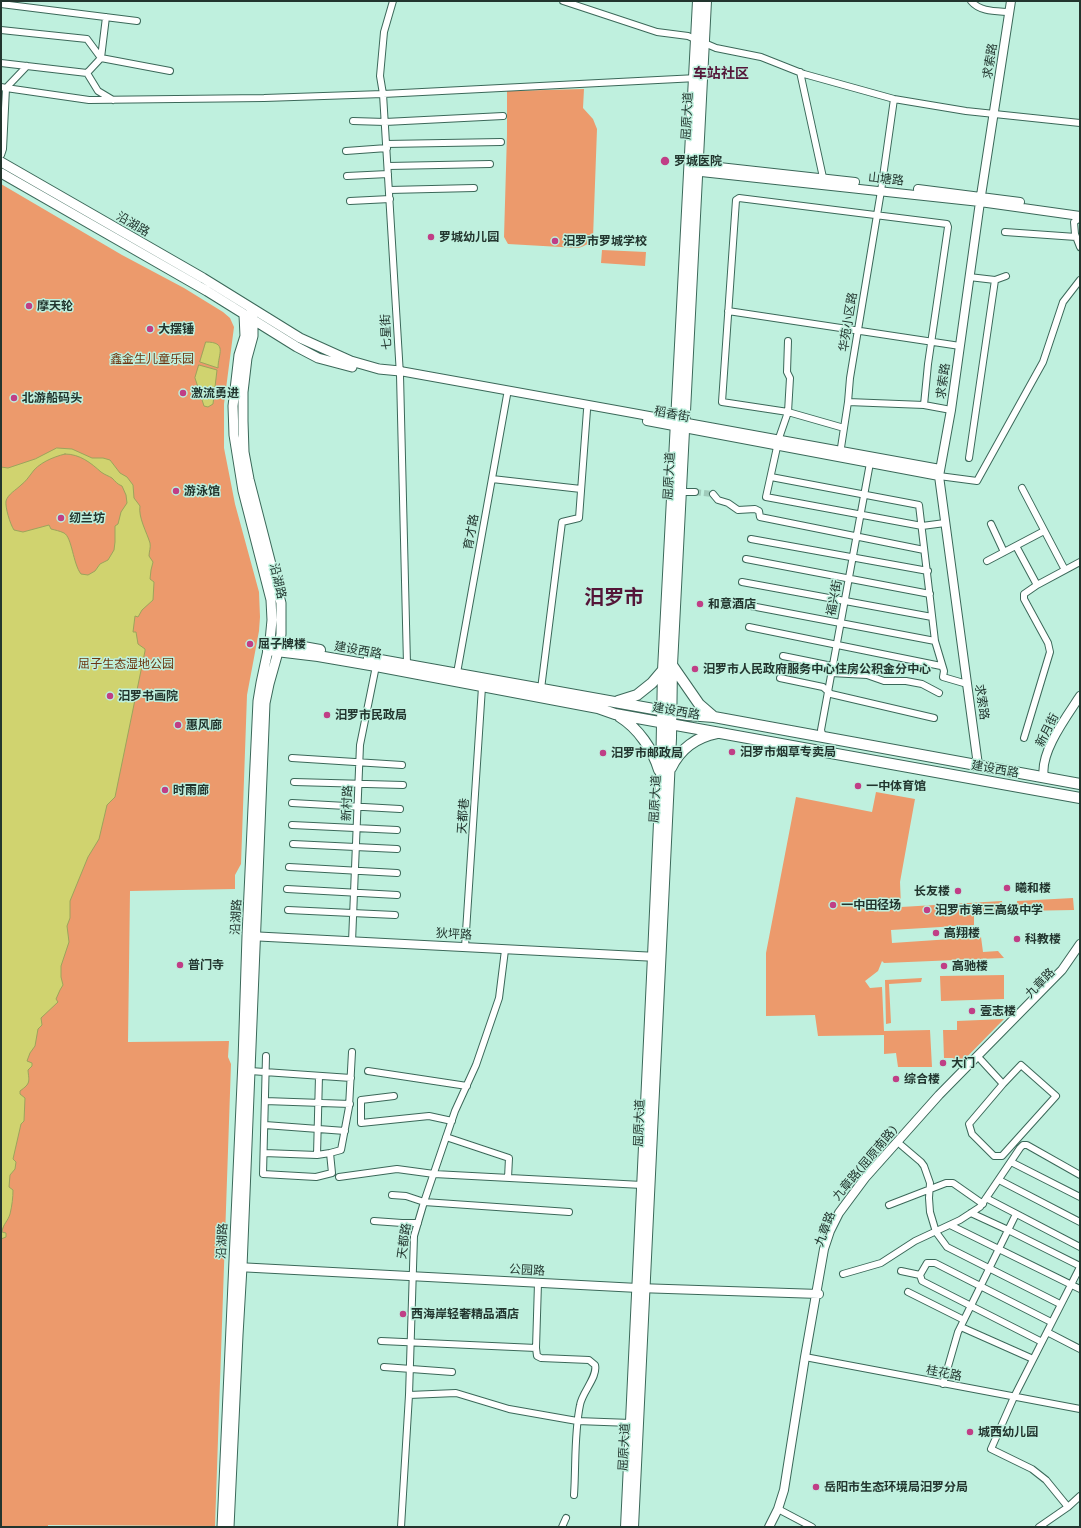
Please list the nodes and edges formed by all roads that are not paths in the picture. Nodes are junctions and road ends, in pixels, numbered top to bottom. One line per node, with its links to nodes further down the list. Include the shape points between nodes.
1 (393, 1): 21 (street, 七星街, via 384,32 380,76)
2 (563, 1): 12 (street, via 657,32 681,34)
3 (698, 1): 12 (main road, 屈原大道)
4 (706, 1): 12 (main road, 屈原大道)
5 (971, 1): 8 (street, via 984,10)
6 (1011, 1): 8 (street, 求索路)
7 (1, 4): 9 (street)
8 (1009, 12): 24 (street, 求索路)
9 (106, 17): 10 (street); 13 (street)
10 (136, 21)
11 (1, 30): 13 (street, via 87,40)
12 (700, 42): 17 (street, via 716,48 761,57); 19 (main road, 屈原大道)
13 (102, 58): 16 (street); 18 (street)
14 (1, 64): 15 (street)
15 (27, 66): 18 (street); 20 (street)
16 (170, 71)
17 (800, 72): 22 (street); 40 (street)
18 (87, 73): 23 (street, via 98,91)
19 (698, 78): 21 (street); 36 (main road, 屈原大道)
20 (3, 88): 23 (street, via 89,100); 32 (street)
21 (384, 94): 23 (street); 27 (street, 七星街)
22 (894, 99): 24 (street); 42 (street, 华苑小区路)
23 (113, 100)
24 (993, 114): 28 (street); 45 (street, 求索路)
25 (503, 116): 27 (street)
26 (353, 121): 27 (street)
27 (385, 122): 30 (street, 七星街)
28 (1080, 123)
29 (501, 142): 30 (street)
30 (386, 146): 31 (street); 35 (street, 七星街)
31 (346, 151)
32 (1, 155)
33 (1, 162): 58 (main road, 沿湖路, via 203,278)
34 (490, 164): 35 (street)
35 (388, 166): 38 (street, 七星街)
36 (694, 168): 40 (street, 山塘路); 73 (main road, 屈原大道)
37 (1, 173): 58 (main road, 沿湖路, via 201,288)
38 (388, 174): 39 (street); 43 (street, 七星街)
39 (347, 176)
40 (824, 182): 42 (street, 山塘路)
41 (474, 188): 43 (street)
42 (881, 188): 45 (street, 山塘路); 48 (street, 华苑小区路)
43 (389, 190): 44 (street, 七星街)
44 (390, 199): 46 (street); 66 (street, 七星街)
45 (980, 199): 47 (street, 山塘路); 49 (street, 山塘路); 54 (street, 求索路)
46 (350, 201)
47 (1080, 211)
48 (877, 215): 57 (street, via 739,198 736,200); 60 (street, 华苑小区路); 64 (street, via 948,225)
49 (1080, 217): 51 (street, via 1074,222)
50 (1006, 232): 51 (street)
51 (1076, 237): 52 (street)
52 (1080, 247)
53 (1006, 276): 55 (street)
54 (969, 277): 55 (street); 65 (street, 求索路)
55 (995, 280): 77 (street)
56 (1080, 280): 79 (street, via 1063,302 1043,362 977,481)
57 (728, 311): 60 (street); 72 (street, via 722,402)
58 (248, 312): 59 (main road, 沿湖路); 66 (main road, 沿湖路, via 345,359); 109 (main road, 沿湖路, via 239,355 234,400 234,435 244,491)
59 (253, 320): 61 (main road); 62 (main road, 沿湖路)
60 (858, 331): 64 (street); 68 (street, 华苑小区路)
61 (275, 334): 62 (main road, via 262,333); 66 (main road, via 318,358 362,370)
62 (253, 336): 109 (main road, 沿湖路, via 247,358 244,392 244,452)
63 (788, 341): 72 (street)
64 (932, 342): 65 (street); 69 (street)
65 (960, 346): 71 (street, 求索路)
66 (400, 373): 67 (street, 稻香街); 73 (street); 118 (street, 七星街)
67 (507, 395): 70 (street, 稻香街); 81 (street, 育才路)
68 (848, 402): 69 (street); 74 (street, 华苑小区路)
69 (924, 405): 71 (street)
70 (587, 410): 73 (street, 稻香街); 83 (street)
71 (951, 410): 79 (street, 求索路)
72 (788, 412): 74 (street); 75 (street)
73 (680, 425): 75 (street, 稻香街); 84 (main road, 屈原大道); 121 (main road, 屈原大道)
74 (844, 428): 76 (street, 华苑小区路)
75 (778, 442): 76 (street, 稻香街); 80 (street)
76 (840, 454): 78 (street, 稻香街); 79 (street)
77 (969, 458)
78 (870, 463): 79 (street, 稻香街); 87 (street, 福兴街)
79 (940, 472): 89 (street, 求索路)
80 (772, 477): 87 (street); 88 (street, via 766,497)
81 (492, 479): 83 (street); 123 (street, 育才路)
82 (1022, 488): 92 (street)
83 (581, 489): 127 (street, via 579,518 562,522)
84 (681, 492): 85 (street); 121 (main road, 屈原大道)
85 (695, 492)
86 (713, 494): 93 (street, via 718,500 738,510 759,511 760,518)
87 (864, 495): 88 (street, 福兴街); 91 (street, via 919,506)
88 (861, 516): 91 (street); 93 (street, 福兴街)
89 (945, 523): 91 (street); 125 (street, 求索路)
90 (991, 524): 97 (street)
91 (922, 526): 96 (street)
92 (1044, 531): 95 (street); 102 (street)
93 (857, 537): 96 (street); 98 (street, 福兴街)
94 (751, 539): 98 (street)
95 (1016, 546): 97 (street); 106 (street)
96 (924, 550): 103 (street)
97 (1004, 552): 100 (street)
98 (853, 558): 103 (street); 104 (street, 福兴街)
99 (746, 559): 104 (street)
100 (987, 561)
101 (1080, 562): 102 (street)
102 (1065, 570): 106 (street)
103 (928, 572): 107 (street)
104 (849, 579): 107 (street); 108 (street, 福兴街)
105 (742, 582): 108 (street)
106 (1037, 585): 139 (street, via 1026,591 1024,599 1048,643 1050,652)
107 (930, 594): 111 (street)
108 (845, 601): 111 (street); 112 (street, 福兴街)
109 (276, 602): 116 (main road, 沿湖路, via 281,634)
110 (751, 606): 112 (street)
111 (932, 617): 114 (street)
112 (841, 622): 114 (street); 115 (street, 福兴街)
113 (749, 627): 115 (street)
114 (936, 641): 120 (street)
115 (837, 645): 120 (street); 122 (street, 福兴街)
116 (274, 646): 118 (main road, 建设西路); 119 (main road, 建设西路); 170 (main road, 沿湖路, via 261,683 258,701)
117 (783, 656): 122 (street)
118 (407, 664): 123 (main road, 建设西路)
119 (376, 666): 126 (main road, 建设西路); 141 (street, 新村路, via 360,745)
120 (941, 666): 125 (street, via 944,671 943,677)
121 (668, 667): 131 (main road, via 637,695); 132 (main road, 屈原大道); 134 (main road, via 699,704)
122 (832, 669): 128 (street, 福兴街); 129 (street, via 867,675 884,681 906,680 922,684)
123 (457, 673): 127 (main road, 建设西路)
124 (780, 678): 128 (street, via 823,687)
125 (967, 684): 143 (street, 求索路)
126 (482, 686): 133 (main road, 建设西路, via 598,708); 173 (street, 天都巷)
127 (541, 689): 131 (main road, 建设西路)
128 (828, 692): 135 (street); 138 (street, 福兴街, via 821,730)
129 (939, 693)
130 (1080, 696): 145 (street, 新月街, via 1059,727 1048,750)
131 (617, 701): 132 (main road, 建设西路)
132 (667, 711): 134 (main road, 建设西路); 136 (main road, 屈原大道)
133 (615, 714): 136 (main road, 建设西路); 146 (main road, via 632,726 650,750)
134 (714, 717): 138 (main road, 建设西路)
135 (934, 718)
136 (667, 723): 137 (main road, 建设西路); 144 (main road, 屈原大道); 146 (main road, 屈原大道)
137 (721, 733): 144 (main road, via 706,735 690,745 679,755); 151 (main road, 建设西路)
138 (823, 737): 143 (main road, 建设西路)
139 (1024, 738)
140 (292, 758): 141 (street)
141 (360, 762): 142 (street); 149 (street, 新村路)
142 (402, 765)
143 (978, 765): 145 (main road, 建设西路)
144 (670, 771): 176 (main road, 屈原大道)
145 (1044, 777): 148 (main road, 建设西路)
146 (661, 778): 176 (main road, 屈原大道)
147 (294, 782): 149 (street)
148 (1080, 784)
149 (359, 785): 150 (street); 153 (street, 新村路)
150 (403, 785)
151 (1080, 798)
152 (292, 803): 153 (street)
153 (358, 807): 154 (street); 156 (street, 新村路)
154 (400, 809)
155 (292, 825): 156 (street)
156 (357, 828): 157 (street); 159 (street, 新村路)
157 (398, 830)
158 (293, 844): 159 (street)
159 (356, 847): 160 (street); 162 (street, 新村路)
160 (397, 849)
161 (289, 867): 162 (street)
162 (355, 870): 163 (street); 165 (street, 新村路)
163 (398, 873)
164 (287, 889): 165 (street)
165 (354, 892): 166 (street); 168 (street, 新村路)
166 (398, 895)
167 (288, 910): 168 (street)
168 (353, 913): 169 (street); 171 (street, 新村路)
169 (394, 915)
170 (251, 936): 171 (street, 狄坪路); 180 (main road, 沿湖路); 224 (main road, 沿湖路)
171 (352, 942): 173 (street, 狄坪路)
172 (1080, 944): 238 (street, 九章路(屈原南路), via 1062,970 939,1096 851,1195 830,1231 824,1249)
173 (465, 947): 174 (street, 狄坪路)
174 (505, 950): 176 (street, 狄坪路); 186 (street, 天都路, via 499,998)
175 (1080, 954): 179 (street, 九章路, via 1066,973)
176 (657, 956): 206 (main road, 屈原大道); 235 (main road, 屈原大道)
177 (352, 1052): 184 (street)
178 (266, 1056): 181 (street)
179 (981, 1060): 185 (street); 196 (street, 九章路)
180 (250, 1072): 181 (street); 225 (main road, 沿湖路)
181 (266, 1072): 183 (street); 188 (street)
182 (368, 1072): 186 (street)
183 (319, 1076): 184 (street); 189 (street)
184 (351, 1078): 190 (street)
185 (1003, 1084): 185 (street, via 1021,1065 1056,1096 1002,1156 994,1156 972,1134 969,1124)
186 (467, 1086): 191 (street, 天都路)
187 (394, 1096): 191 (street, via 361,1100 361,1123 429,1116)
188 (265, 1101): 189 (street); 192 (street)
189 (318, 1103): 190 (street); 193 (street)
190 (350, 1104): 194 (street)
191 (452, 1121): 195 (street, 天都路)
192 (265, 1125): 193 (street); 197 (street)
193 (318, 1129): 194 (street); 199 (street)
194 (345, 1131): 198 (street, via 341,1150)
195 (446, 1137): 201 (street, 天都路); 204 (street, via 509,1158)
196 (901, 1145): 207 (street, via 921,1162 929,1179); 238 (street, 九章路, via 844,1213 828,1250)
197 (264, 1153): 198 (street, via 263,1174 316,1177 332,1173); 199 (street)
198 (330, 1153): 199 (street)
199 (317, 1155)
200 (1011, 1162): 202 (street, via 1020,1148 1027,1145); 205 (street); 209 (street)
201 (434, 1174): 203 (street, via 397,1169); 204 (street); 211 (street, 天都路)
202 (1080, 1175)
203 (339, 1177)
204 (508, 1178): 206 (street)
205 (999, 1180): 210 (street); 217 (street)
206 (642, 1185): 235 (main road, 屈原大道)
207 (930, 1189): 210 (street, via 953,1183); 212 (street); 221 (street, via 929,1205)
208 (392, 1195): 211 (street, via 406,1196)
209 (1080, 1197)
210 (984, 1201): 214 (street); 215 (street)
211 (424, 1202): 213 (street); 218 (street, 天都路)
212 (889, 1204)
213 (569, 1212)
214 (971, 1213): 219 (street); 220 (street)
215 (1016, 1214): 220 (street); 222 (street)
216 (374, 1221): 218 (street)
217 (1080, 1222)
218 (418, 1223): 230 (street, 天都路, via 414,1236)
219 (950, 1225): 221 (street); 223 (street)
220 (1008, 1230): 223 (street); 226 (street)
221 (936, 1232): 227 (street, via 947,1247); 229 (street, via 915,1241 881,1263)
222 (1080, 1247)
223 (999, 1248): 227 (street); 233 (street)
224 (232, 1267): 225 (street, 公园路); 266 (main road, 沿湖路)
225 (242, 1267): 230 (street, 公园路); 267 (main road, 沿湖路)
226 (1080, 1267): 233 (street)
227 (989, 1268): 234 (street); 239 (street)
228 (902, 1271): 231 (street)
229 (843, 1274)
230 (412, 1275): 232 (street, 公园路); 246 (street, 天都路)
231 (920, 1275): 234 (street, via 927,1263 935,1263); 240 (street, via 922,1281)
232 (538, 1283): 235 (street, 公园路); 248 (street)
233 (1071, 1285): 236 (street); 239 (street)
234 (980, 1287): 240 (street); 242 (street)
235 (641, 1288): 238 (street, 公园路); 260 (main road, 屈原大道); 271 (main road, 屈原大道)
236 (1080, 1290)
237 (908, 1292): 241 (street)
238 (818, 1294): 250 (street, 九章路)
239 (1060, 1304): 242 (street)
240 (971, 1305): 241 (street); 247 (street)
241 (964, 1320): 243 (street)
242 (1052, 1322): 244 (street)
243 (960, 1327): 251 (street); 255 (street)
244 (1047, 1332): 247 (street); 249 (street)
245 (381, 1341): 246 (street)
246 (410, 1342): 248 (street); 253 (street, 天都路)
247 (1042, 1342): 251 (street)
248 (536, 1348): 259 (street, via 537,1356 541,1358 589,1360 595,1365 595,1374 583,1393)
249 (1080, 1349)
250 (807, 1357): 255 (street, 桂花路); 264 (street, 九章路, via 796,1439 786,1490)
251 (1034, 1359): 257 (street)
252 (384, 1367): 253 (street)
253 (409, 1368): 254 (street); 256 (street, 天都路)
254 (452, 1372)
255 (943, 1384): 257 (street, 桂花路)
256 (409, 1395): 259 (street, via 456,1393 509,1409); 268 (street, 天都路)
257 (1014, 1397): 258 (street, 桂花路); 263 (street, via 991,1449 1032,1469 1046,1480)
258 (1080, 1409)
259 (577, 1421): 260 (street); 261 (street)
260 (631, 1423): 270 (main road, 屈原大道)
261 (574, 1495)
262 (1080, 1496): 263 (street)
263 (1068, 1507): 275 (street)
264 (779, 1510): 272 (street); 273 (street, 九章路); 274 (street)
265 (566, 1518): 269 (street)
266 (222, 1527)
267 (229, 1527)
268 (401, 1527)
269 (562, 1527)
270 (626, 1527)
271 (633, 1527)
272 (769, 1527)
273 (773, 1527)
274 (812, 1527)
275 (1039, 1527)

